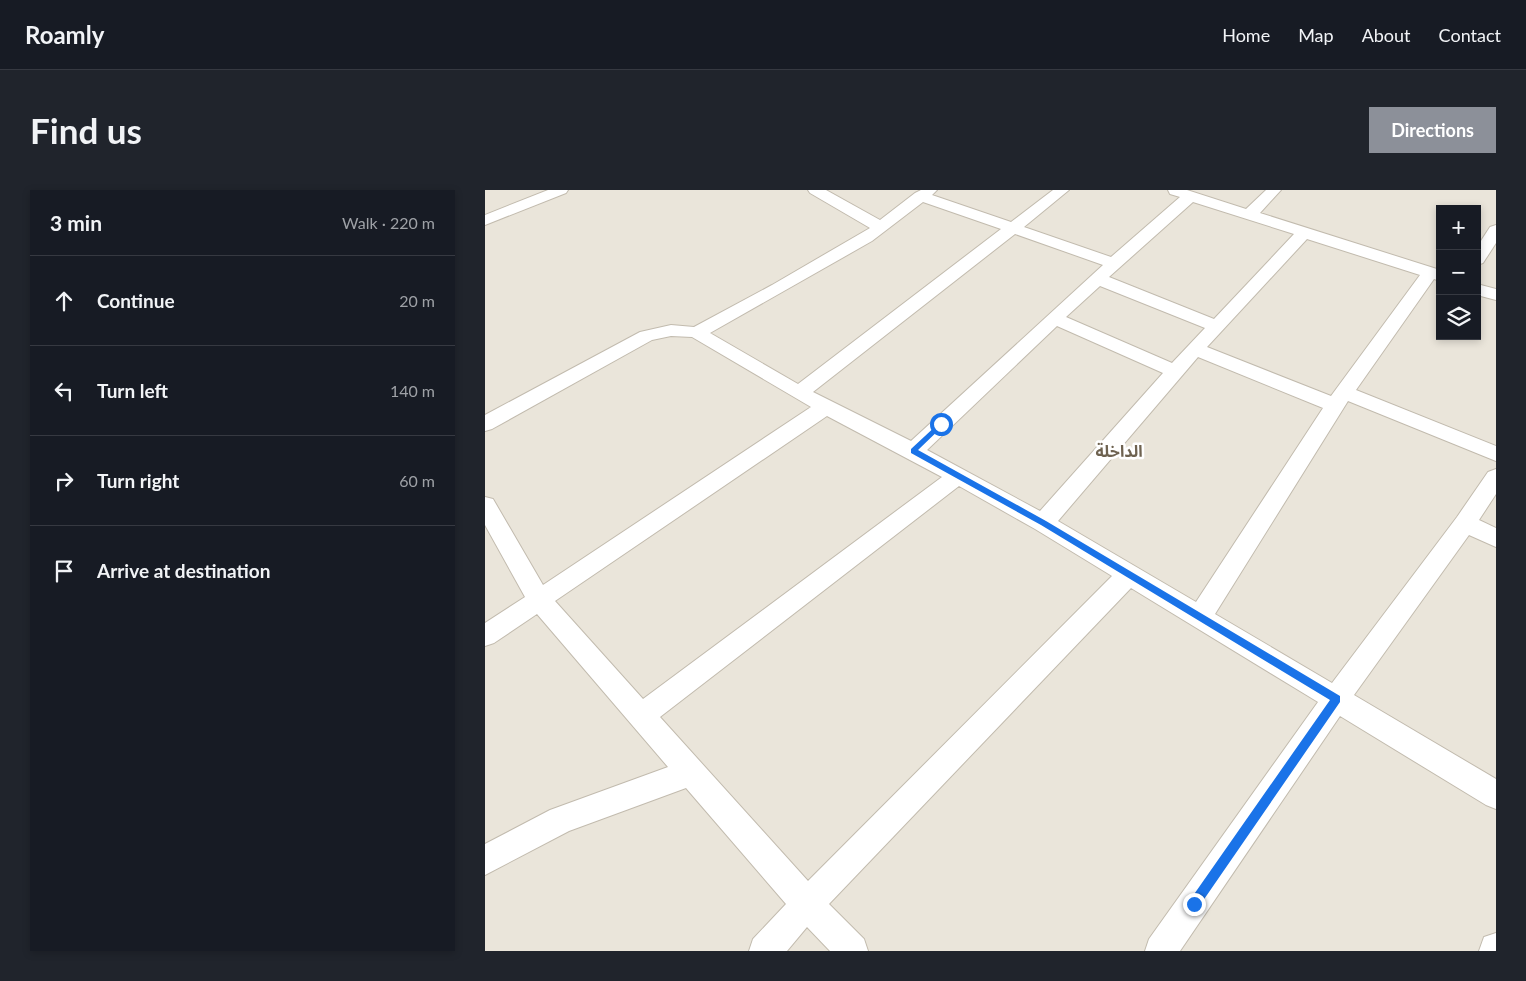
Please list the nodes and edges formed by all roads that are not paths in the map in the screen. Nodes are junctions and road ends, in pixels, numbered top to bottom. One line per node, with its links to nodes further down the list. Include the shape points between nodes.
1 (515, 190): 8 (street)
2 (561, 190): 8 (street)
3 (815, 190): 11 (street)
4 (1062, 190): 12 (street)
5 (1274, 190): 9 (street)
6 (925, 193): 11 (street); 12 (street)
7 (1182, 193): 9 (street); 16 (street)
8 (532, 202): 10 (street)
9 (1249, 215): 14 (street)
10 (485, 220)
11 (881, 227): 23 (street, via 778,289)
12 (1011, 228): 16 (street); 26 (street)
13 (1496, 230): 15 (street)
14 (1304, 232): 17 (street); 22 (street)
15 (1481, 254)
16 (1114, 263): 18 (street)
17 (1435, 274): 27 (street)
18 (1097, 279): 21 (street); 22 (street)
19 (1481, 289): 20 (street)
20 (1496, 295)
21 (1055, 319): 25 (street); 30 (street)
22 (1217, 326): 24 (street)
23 (697, 332): 26 (street); 29 (street, via 663,331 646,336)
24 (1195, 350): 25 (street); 27 (street)
25 (1175, 371): 35 (street)
26 (799, 393): 28 (street)
27 (1339, 399): 31 (street); 40 (street)
28 (826, 408): 30 (street); 39 (street)
29 (485, 424)
30 (913, 451): 32 (street)
31 (1496, 454)
32 (958, 476): 35 (street); 43 (street)
33 (1496, 477): 36 (street)
34 (485, 505): 39 (street)
35 (1043, 523): 38 (street)
36 (1465, 523): 37 (street); 42 (street)
37 (1496, 538)
38 (1129, 574): 40 (street); 47 (street)
39 (539, 600): 41 (street); 43 (street)
40 (1200, 617): 42 (street)
41 (485, 636)
42 (1337, 699): 45 (street); 50 (street)
43 (641, 716): 44 (street)
44 (692, 772): 46 (street, via 560,820); 47 (street)
45 (1496, 794)
46 (485, 860)
47 (807, 904): 48 (street); 49 (street)
48 (765, 951)
49 (852, 951)
50 (1161, 951)

